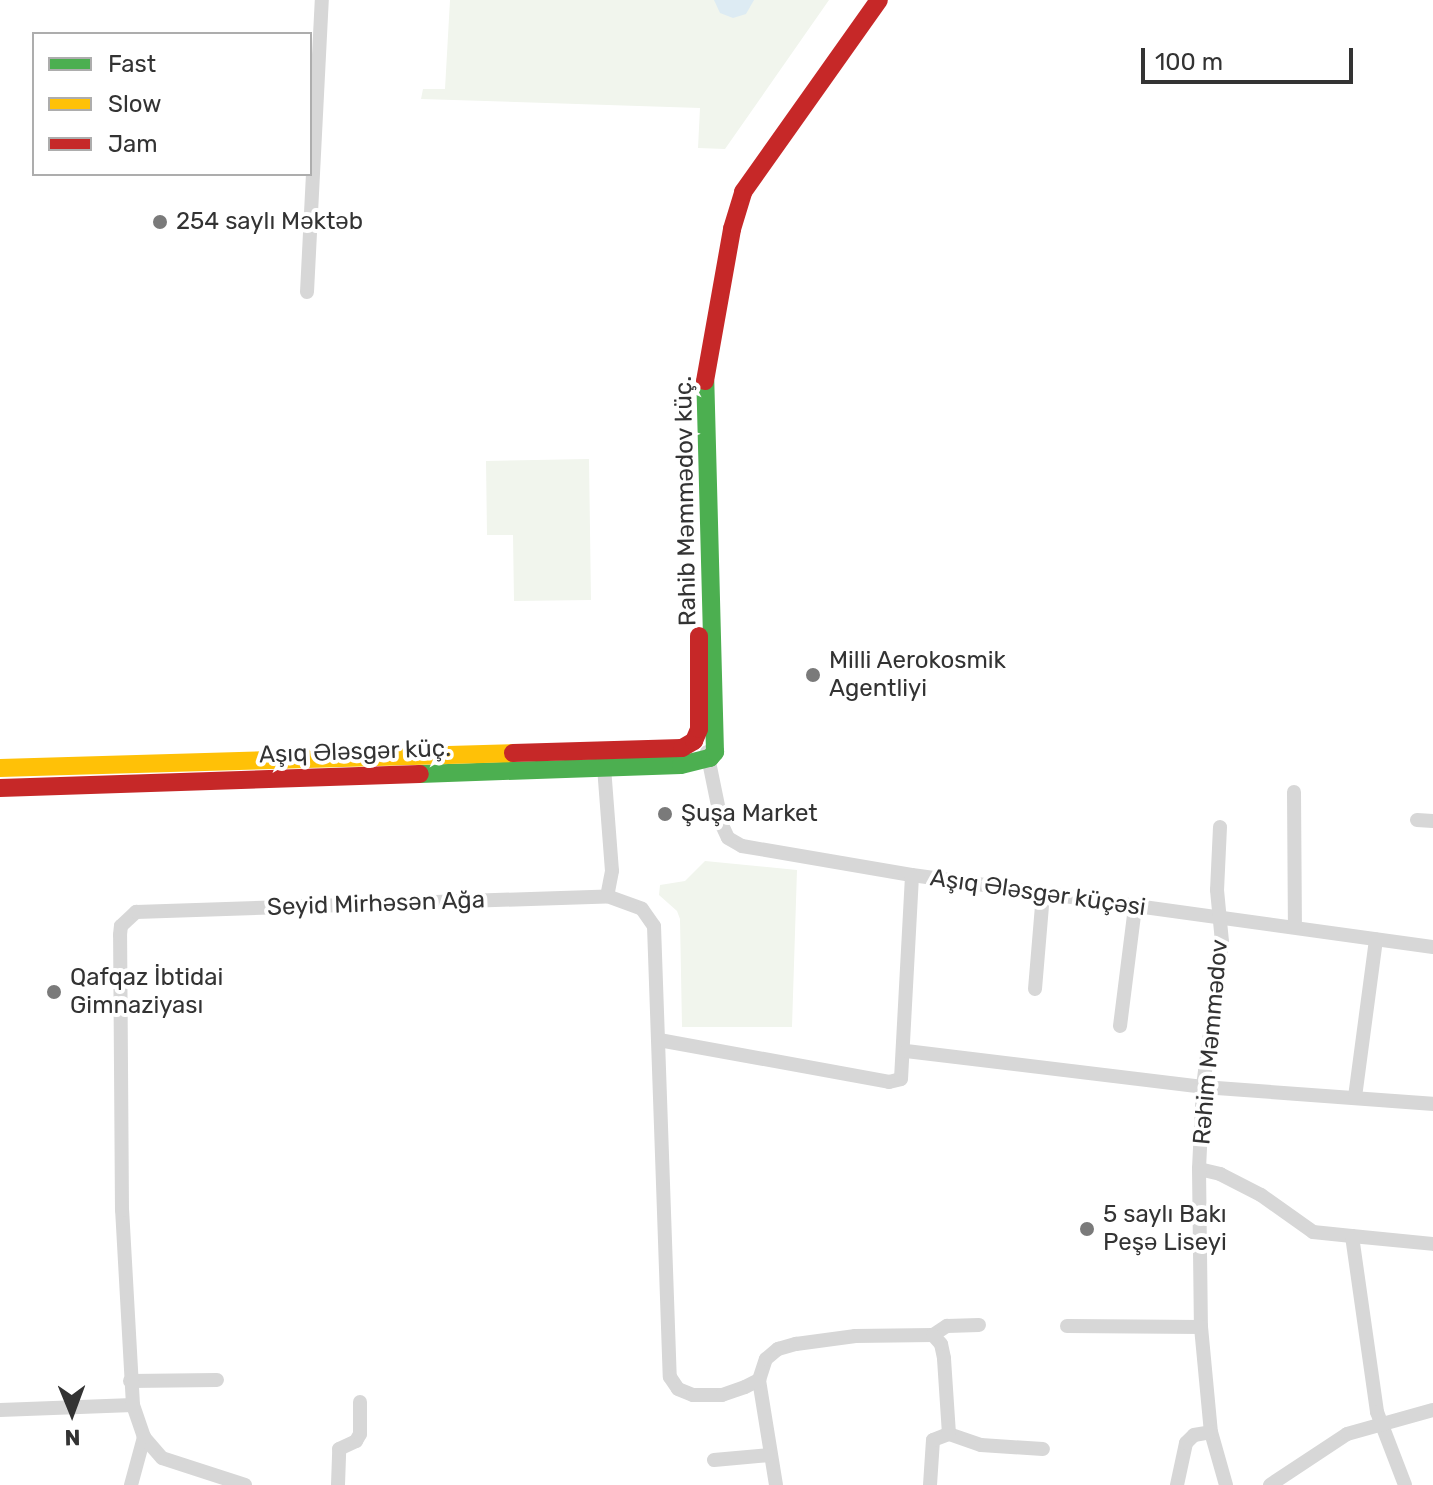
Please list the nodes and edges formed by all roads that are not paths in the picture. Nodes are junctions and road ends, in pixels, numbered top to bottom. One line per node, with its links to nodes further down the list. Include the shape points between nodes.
1 (322, 0): 5 (street)
2 (866, 0): 4 (main road)
3 (879, 0): 4 (main road, Rahib Məmmədov küç.)
4 (743, 179): 6 (main road, Rahib Məmmədov küç.)
5 (307, 292)
6 (700, 394): 7 (main road, via 700,721); 8 (main road, Rahib Məmmədov küç., via 717,732)
7 (691, 744): 8 (street); 9 (main road, Aşıq Ələsgər küç.)
8 (710, 758): 9 (main road, Aşıq Ələsgər küç., via 689,764); 16 (street, Aşıq Ələsgər küçəsi, via 722,825 733,842)
9 (603, 759): 10 (main road, Aşıq Ələsgər küç.); 11 (main road, Aşıq Ələsgər küç.); 18 (street, via 612,871)
10 (0, 768)
11 (0, 788)
12 (1294, 792): 21 (street)
13 (1417, 820): 14 (street)
14 (1433, 821)
15 (1220, 827): 20 (street, Rəhim Məmmədov)
16 (912, 875): 17 (street, Aşıq Ələsgər küçəsi); 27 (street)
17 (1043, 893): 19 (street, Aşıq Ələsgər küçəsi); 24 (street)
18 (607, 896): 26 (street, Seyid Mirhəsən Ağa, via 642,909 654,926); 40 (street, Seyid Mirhəsən Ağa, via 148,910 128,917 120,935 122,1210)
19 (1135, 907): 20 (street, Aşıq Ələsgər küçəsi); 25 (street)
20 (1221, 920): 21 (street, Aşıq Ələsgər küçəsi); 28 (street, Rəhim Məmmədov)
21 (1295, 926): 22 (street, Aşıq Ələsgər küçəsi)
22 (1376, 939): 23 (street, Aşıq Ələsgər küçəsi); 29 (street)
23 (1433, 947)
24 (1035, 989)
25 (1120, 1026)
26 (659, 1040): 27 (street, via 889,1082 901,1079); 39 (street, Seyid Mirhəsən Ağa, via 670,1377 678,1389 693,1395 722,1395)
27 (906, 1051): 28 (street)
28 (1203, 1087): 29 (street); 31 (street, Rəhim Məmmədov)
29 (1355, 1097): 30 (street)
30 (1433, 1104)
31 (1199, 1169): 32 (street, Rəhim Məmmədov, via 1261,1195 1313,1232); 36 (street)
32 (1352, 1236): 33 (street, Rəhim Məmmədov); 45 (street)
33 (1433, 1244)
34 (979, 1325): 37 (street, via 947,1326)
35 (1067, 1326): 36 (street)
36 (1201, 1327): 46 (street)
37 (933, 1335): 39 (street, via 855,1336 796,1344 766,1359); 47 (street, via 944,1358)
38 (217, 1380): 40 (street)
39 (759, 1380): 50 (street)
40 (130, 1381): 42 (street, Seyid Mirhəsən Ağa)
41 (360, 1402): 54 (street, via 360,1434 339,1449)
42 (133, 1405): 43 (street); 48 (street, Seyid Mirhəsən Ağa)
43 (0, 1410)
44 (1433, 1410): 45 (street)
45 (1380, 1423): 59 (street, via 1320,1448); 60 (street)
46 (1211, 1432): 57 (street, via 1194,1435 1186,1443); 58 (street)
47 (949, 1434): 49 (street, via 981,1445); 56 (street, via 933,1440)
48 (144, 1437): 52 (street); 53 (street, Seyid Mirhəsən Ağa, via 152,1450 177,1465)
49 (1043, 1449)
50 (769, 1455): 51 (street); 55 (street)
51 (714, 1460)
52 (131, 1485)
53 (245, 1485)
54 (338, 1485)
55 (776, 1485)
56 (930, 1485)
57 (1177, 1485)
58 (1226, 1485)
59 (1270, 1485)
60 (1405, 1485)

